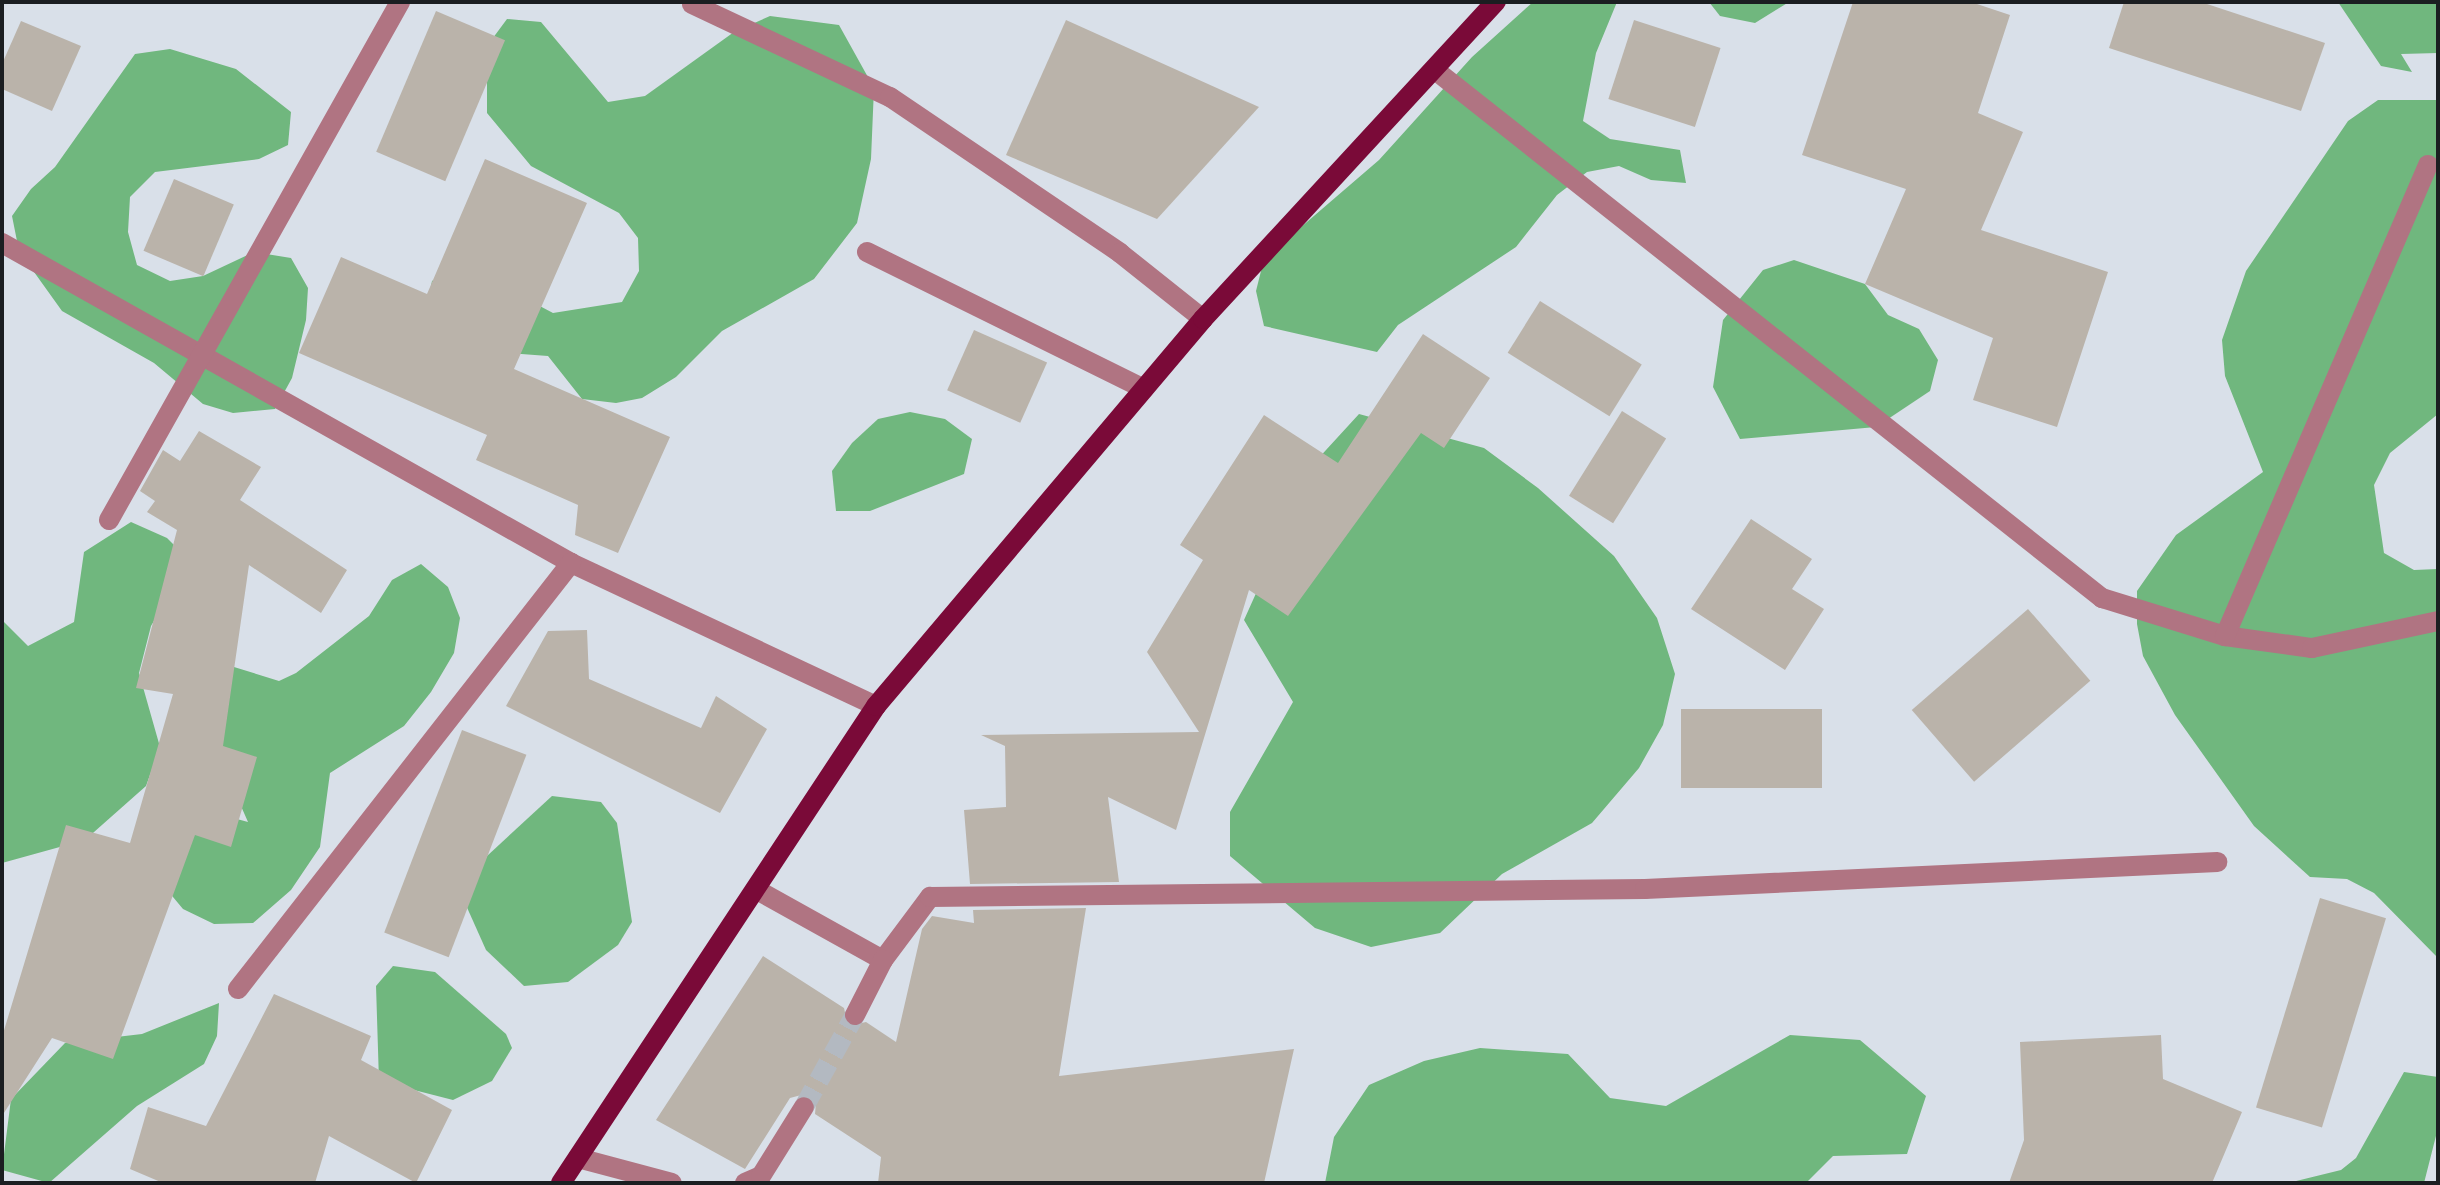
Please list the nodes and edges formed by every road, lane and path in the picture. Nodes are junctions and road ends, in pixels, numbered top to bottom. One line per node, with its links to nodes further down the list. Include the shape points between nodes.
1 (400, 2): 9 (street)
2 (1496, 2): 4 (main road)
3 (692, 4): 8 (street, via 890,97 1120,253)
4 (1435, 70): 8 (main road); 14 (street, via 2102,598)
5 (2428, 165): 14 (street)
6 (2, 243): 9 (street)
7 (867, 252): 10 (street)
8 (1203, 319): 10 (main road)
9 (205, 354): 11 (street); 12 (street)
10 (1144, 389): 15 (main road)
11 (109, 520)
12 (571, 563): 15 (street); 19 (street)
13 (2438, 621): 14 (street, via 2312,648)
14 (2225, 636)
15 (876, 706): 17 (main road)
16 (2217, 862): 18 (street, via 1661,889 930,897)
17 (757, 890): 18 (street); 22 (main road)
18 (883, 960): 20 (street)
19 (238, 989)
20 (855, 1015)
21 (804, 1107): 25 (street, via 761,1176)
22 (578, 1158): 23 (main road); 24 (street)
23 (561, 1183)
24 (672, 1183)
25 (745, 1183)

